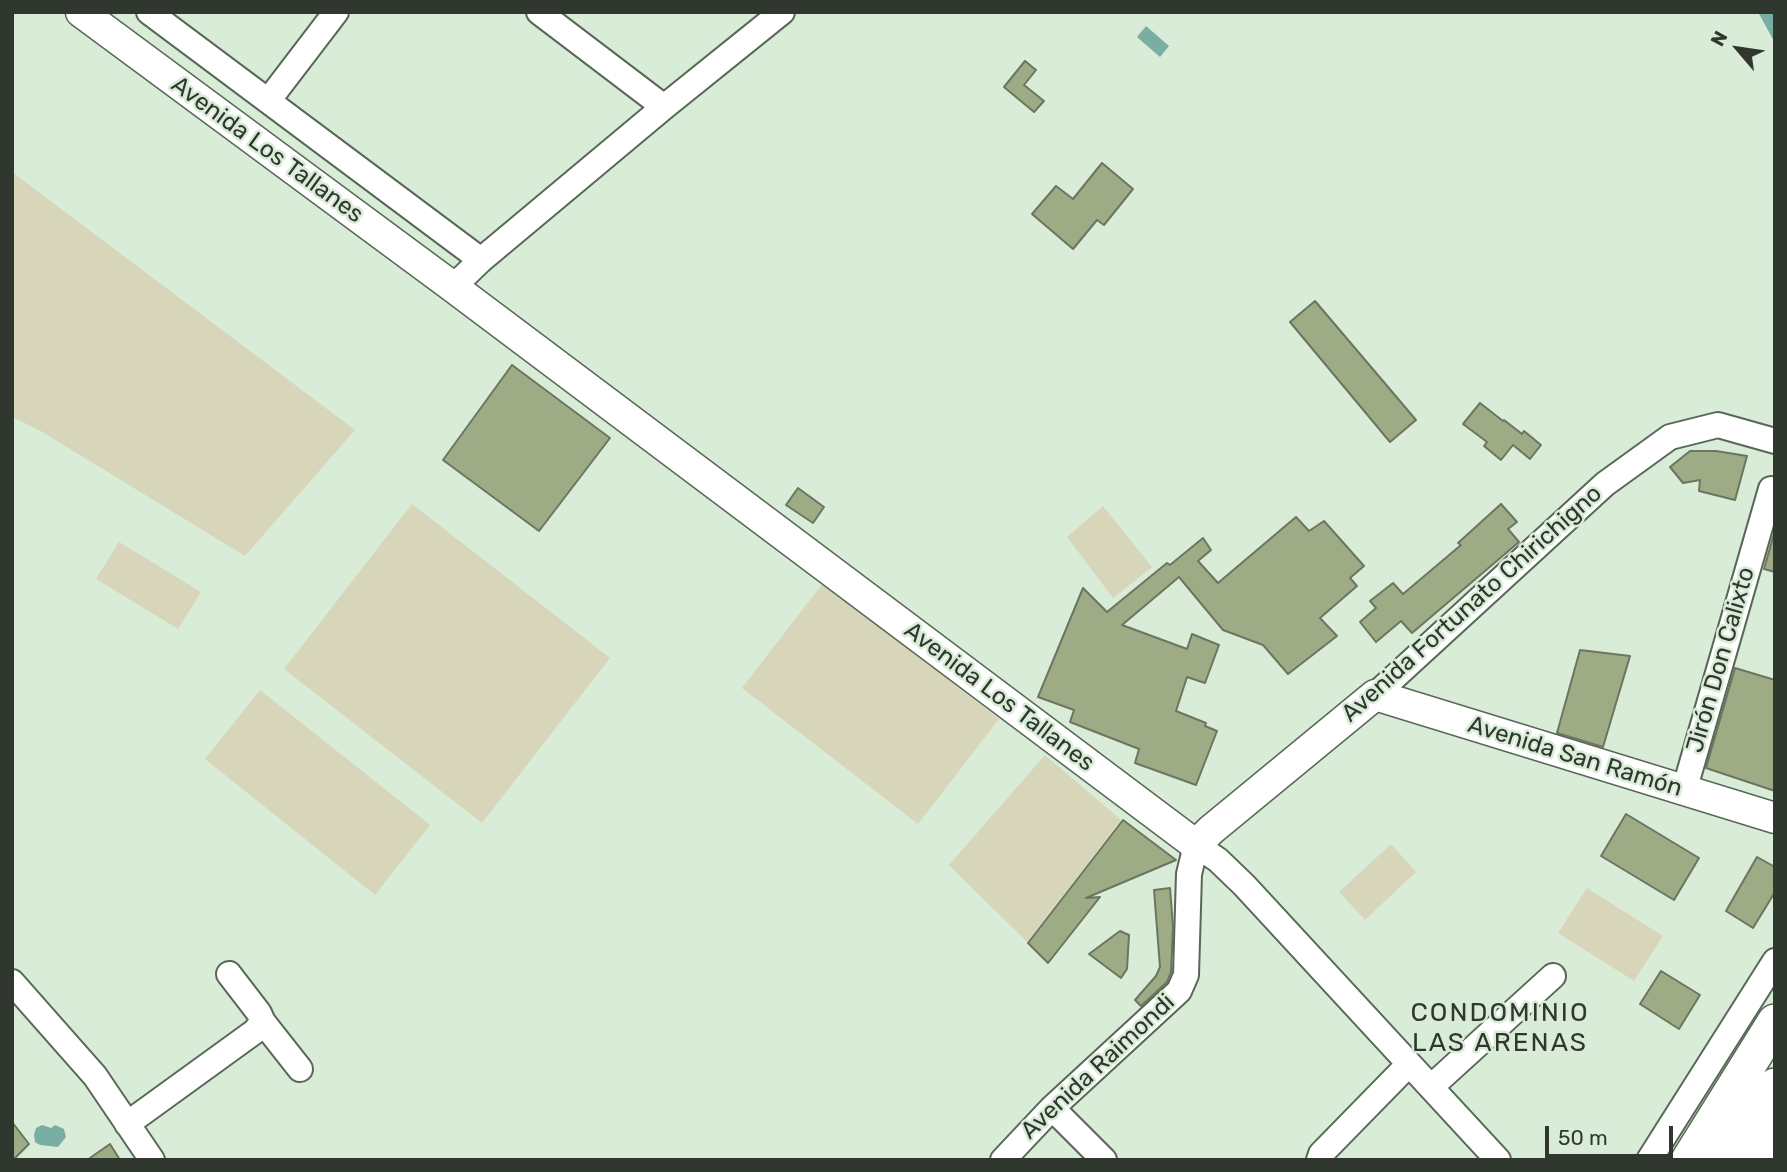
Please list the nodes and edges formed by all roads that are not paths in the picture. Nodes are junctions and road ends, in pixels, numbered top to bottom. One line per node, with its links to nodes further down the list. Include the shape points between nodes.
1 (81, 12): 9 (main road, Avenida Los Tallanes)
2 (149, 12): 6 (street)
3 (336, 12): 6 (street)
4 (539, 12): 7 (street)
5 (782, 12): 7 (street)
6 (268, 101): 8 (street)
7 (664, 107): 8 (street)
8 (481, 260): 9 (street)
9 (453, 287): 15 (main road, Avenida Los Tallanes)
10 (1775, 441): 12 (street, Avenida Fortunato Chirichigno, via 1718,425 1670,437 1605,484)
11 (1771, 489): 13 (street, Jirón Don Calixto)
12 (1375, 695): 13 (main road, Avenida San Ramón); 15 (main road, Avenida Fortunato Chirichigno)
13 (1684, 790): 14 (main road, Avenida San Ramón)
14 (1775, 818)
15 (1196, 845): 22 (street, Avenida Los Tallanes, via 1244,885); 26 (street, Avenida Raimondi, via 1189,874 1186,975 1179,991)
16 (1775, 961): 34 (street)
17 (229, 974): 20 (street)
18 (1553, 976): 25 (street)
19 (12, 982): 27 (street, via 95,1076)
20 (263, 1022): 23 (street); 27 (street)
21 (1775, 1022): 35 (highway)
22 (1409, 1064): 25 (street, Avenida Los Tallanes); 32 (street)
23 (300, 1069)
24 (1775, 1086): 36 (highway)
25 (1431, 1087): 33 (street, Avenida Los Tallanes)
26 (1052, 1108): 30 (street, Avenida Raimondi); 31 (street)
27 (127, 1124): 29 (street)
28 (1775, 1133): 37 (street)
29 (152, 1160)
30 (1003, 1160)
31 (1104, 1160)
32 (1318, 1160)
33 (1498, 1160)
34 (1649, 1160)
35 (1689, 1160)
36 (1728, 1160)
37 (1758, 1160)

